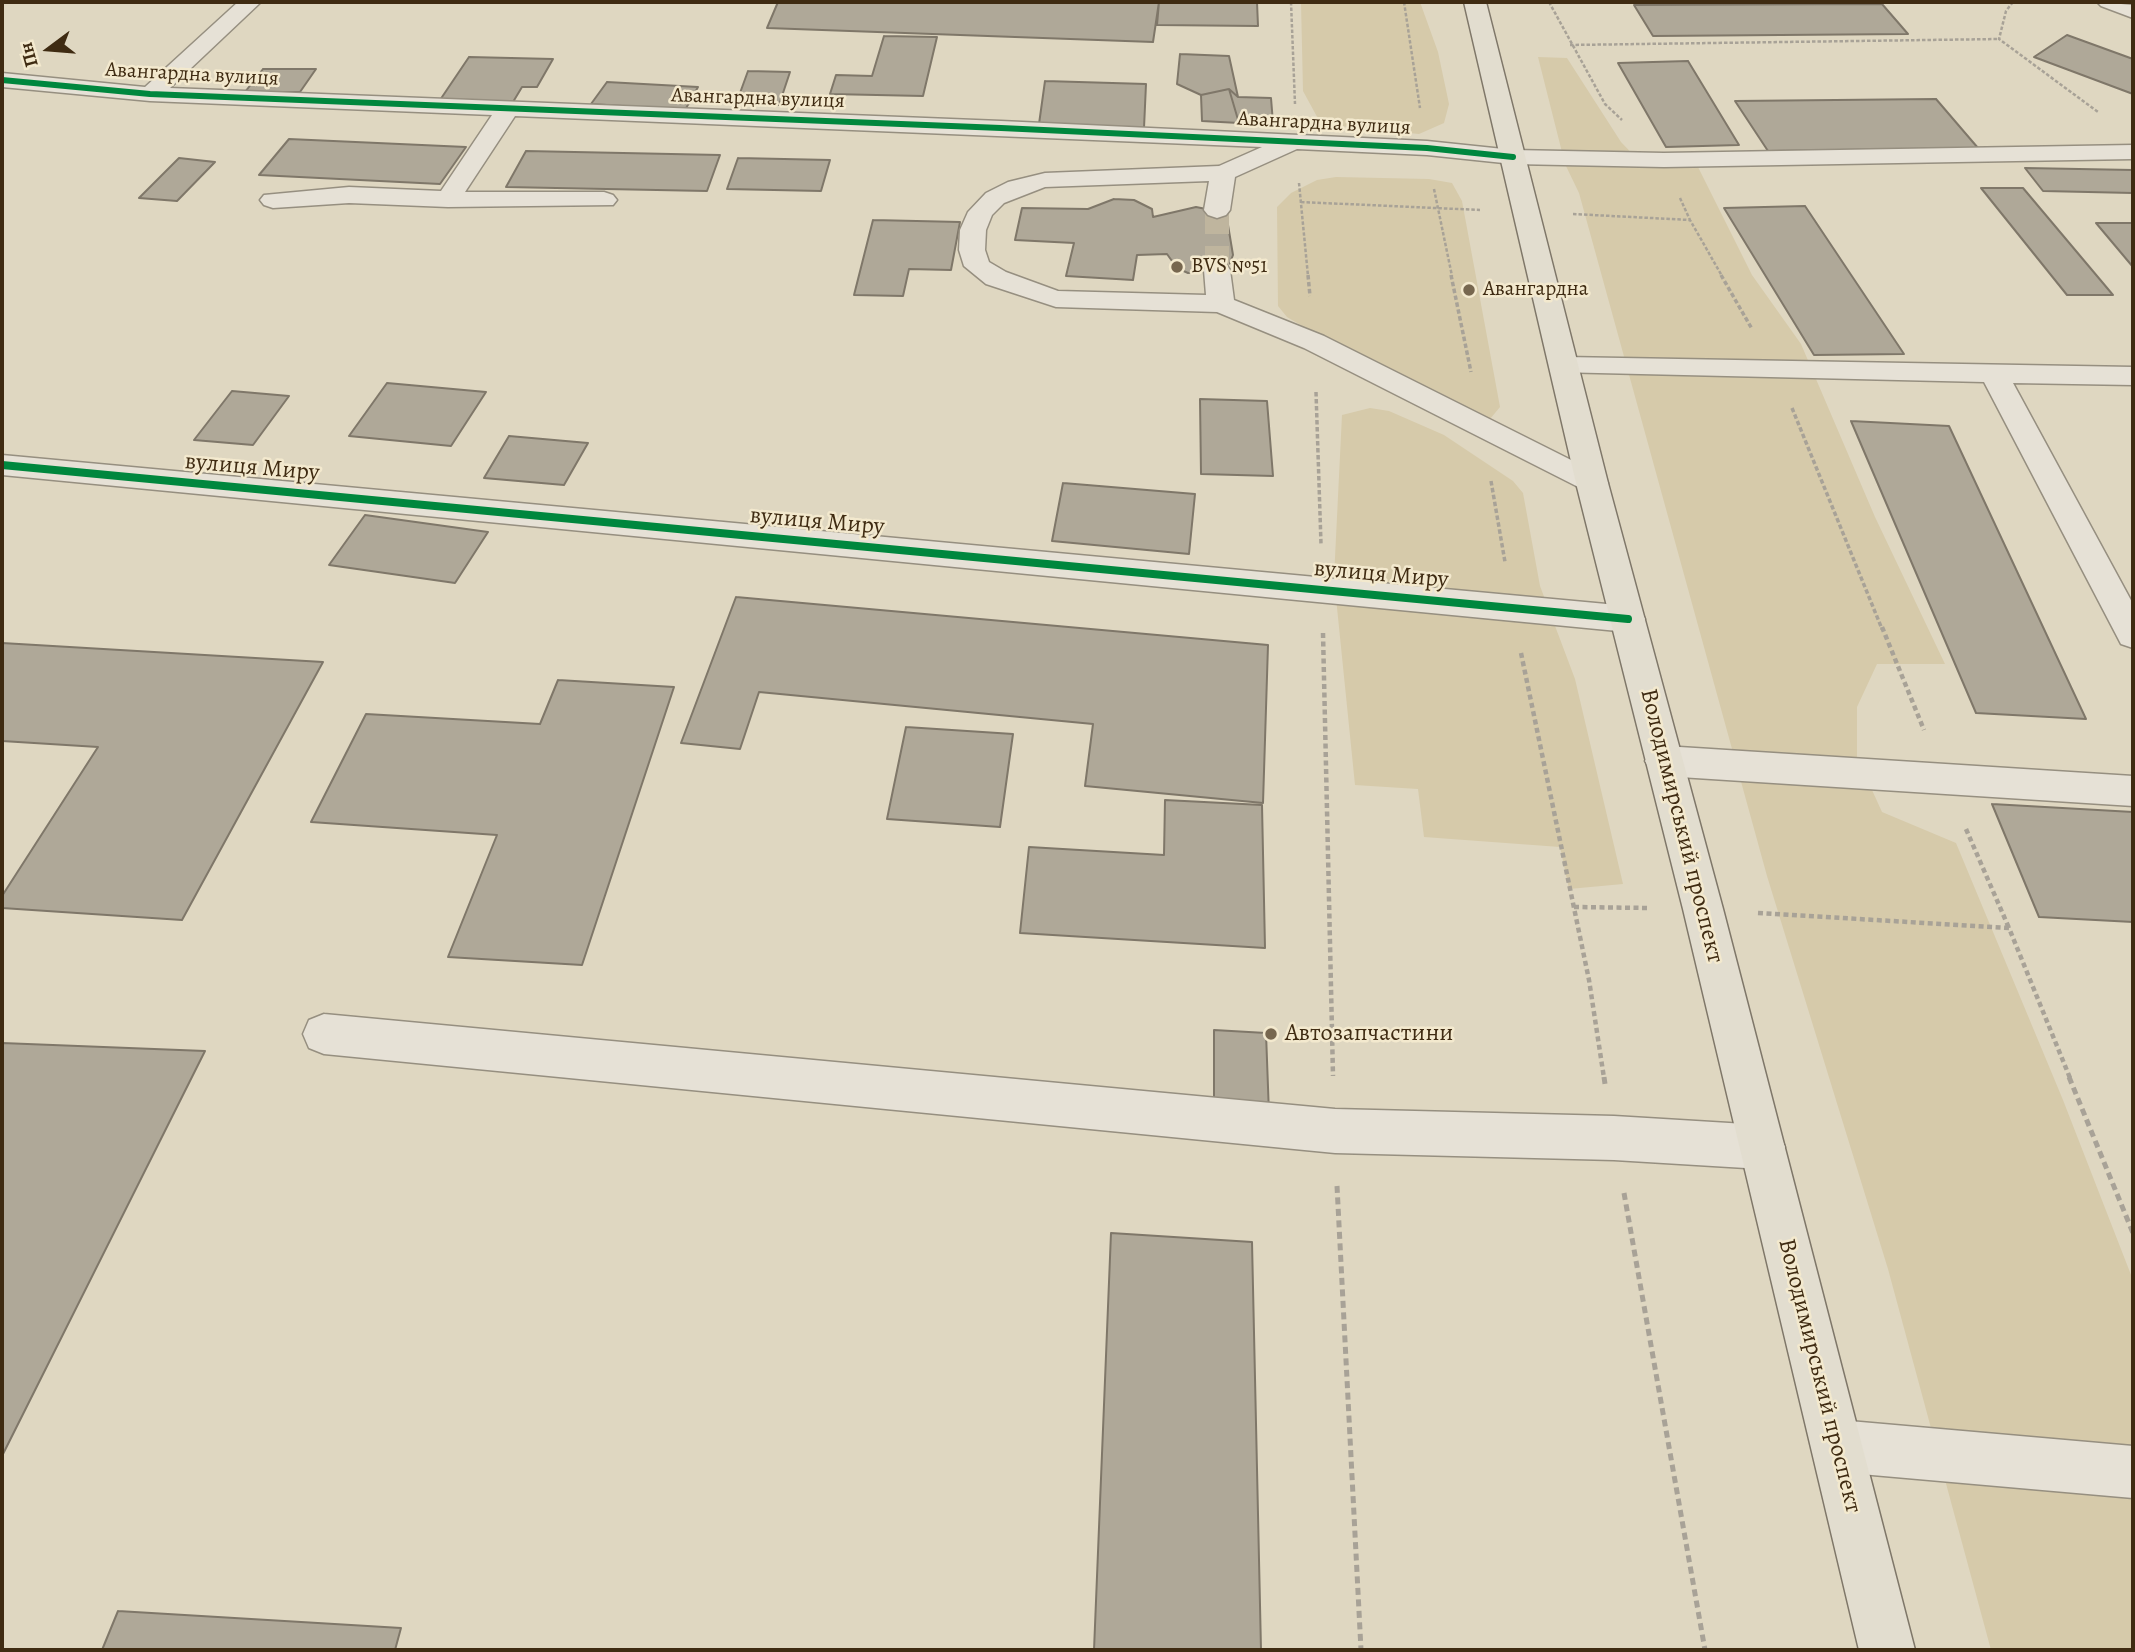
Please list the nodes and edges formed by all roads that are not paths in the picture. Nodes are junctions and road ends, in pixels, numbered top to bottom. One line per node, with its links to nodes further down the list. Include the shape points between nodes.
1 (250, 2): 6 (street)
2 (1475, 2): 10 (main road, Володимирський проспект)
3 (2108, 2): 4 (street)
4 (2133, 12)
5 (2, 80): 6 (street, Авангардна вулиця)
6 (150, 94): 7 (street, Авангардна вулиця)
7 (507, 110): 8 (street, Авангардна вулиця); 13 (street)
8 (1297, 142): 10 (street, Авангардна вулиця); 11 (street)
9 (2133, 152): 10 (street, Авангардна вулиця, via 1664,160)
10 (1513, 157): 18 (main road, Володимирський проспект)
11 (1223, 173): 15 (street); 17 (street, via 1045,180 1017,187 995,198 981,212 973,230 972,250 977,266 996,278 1056,299)
12 (273, 200): 13 (street, via 349,195)
13 (448, 200): 14 (street)
14 (604, 200)
15 (1217, 211)
16 (1217, 270): 17 (street)
17 (1221, 304): 22 (street, via 1314,342)
18 (1565, 366): 19 (street); 22 (main road, Володимирський проспект)
19 (1994, 374): 20 (street); 24 (street)
20 (2133, 376)
21 (2, 465): 23 (street, вулиця Миру)
22 (1592, 483): 23 (main road, Володимирський проспект)
23 (1628, 619): 25 (main road, Володимирський проспект)
24 (2133, 635)
25 (1664, 761): 26 (street); 28 (main road, Володимирський проспект)
26 (2133, 791)
27 (324, 1034): 28 (street, via 1335,1131)
28 (1762, 1147): 29 (main road, Володимирський проспект)
29 (1838, 1446): 30 (street); 31 (main road, Володимирський проспект)
30 (2133, 1472)
31 (1887, 1650)

